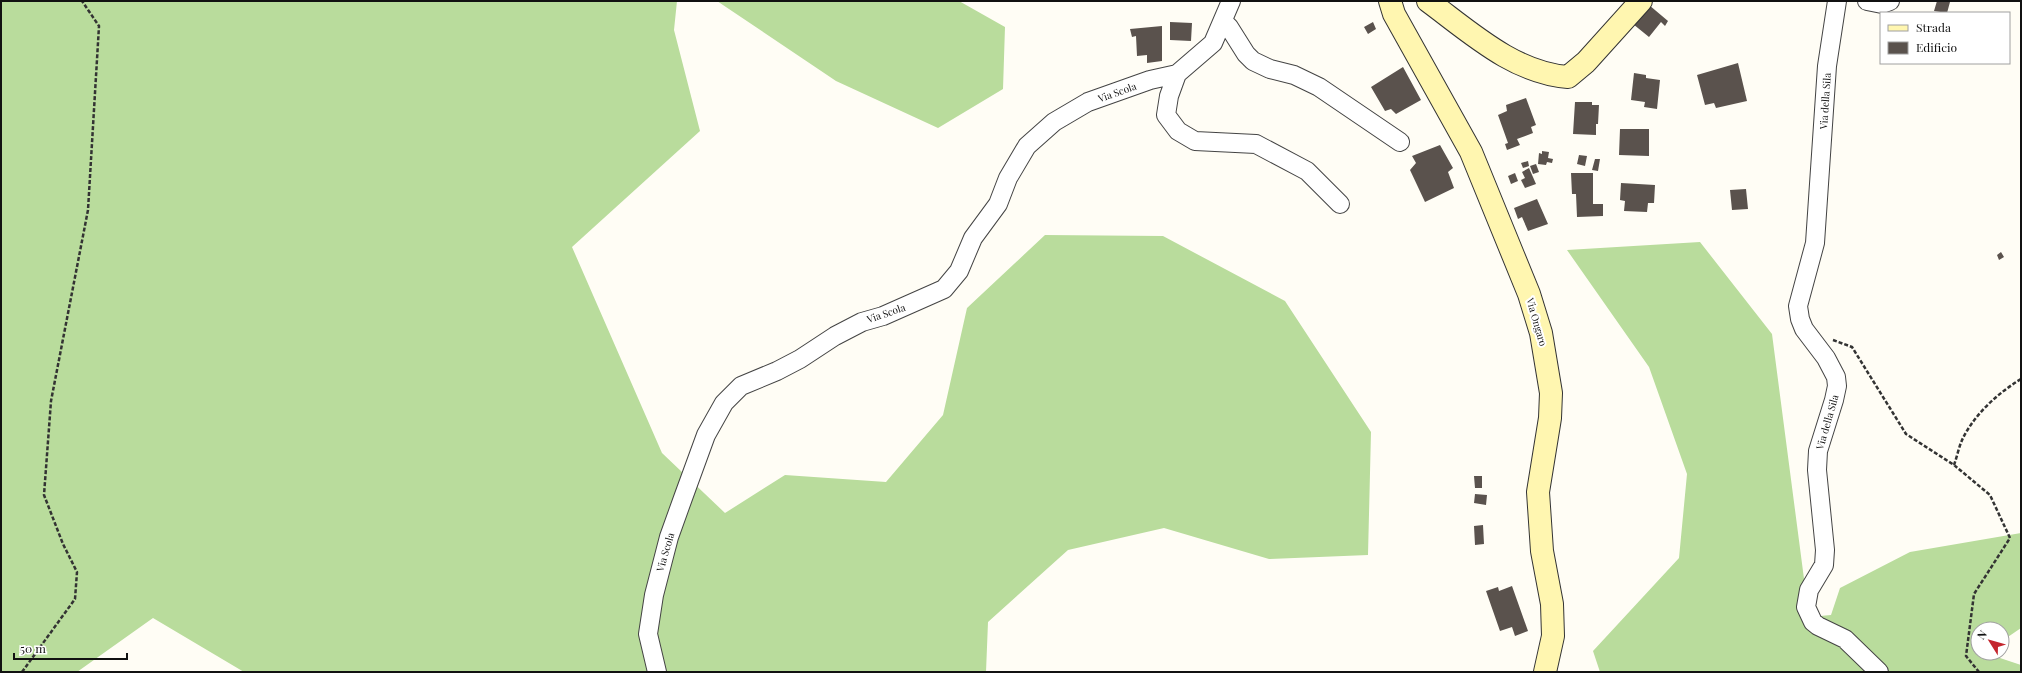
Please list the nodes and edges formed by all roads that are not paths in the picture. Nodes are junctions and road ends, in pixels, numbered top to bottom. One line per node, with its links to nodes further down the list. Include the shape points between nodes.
1 (1231, 1): 8 (street, Via Scola)
2 (1390, 1): 13 (main road, Via Ongaro, via 1394,14 1471,152 1529,294 1541,333 1551,393 1550,418 1538,492 1542,551 1552,604 1552,636)
3 (1428, 1): 7 (main road, via 1488,46 1513,61 1550,75 1568,76 1586,62)
4 (1837, 1): 14 (street, Via della Sila, via 1827,66 1815,243 1798,306 1804,329 1826,358 1836,377 1837,386 1818,451 1824,565 1809,590 1806,607 1813,622 1845,639)
5 (1867, 1): 6 (street, via 1882,4)
6 (1890, 1)
7 (1639, 2)
8 (1223, 21): 9 (street, Via Scola, via 1213,43); 10 (street, via 1253,61 1270,69 1294,75 1319,87)
9 (1177, 74): 11 (street, via 1169,96 1166,115 1178,131 1195,141 1256,144 1307,171); 12 (street, Via Scola, via 1150,80 1088,102 1054,122 1027,146 1008,178 998,204 973,238 959,271 944,289 862,322 800,359 741,386 724,403 706,435 669,536 654,595 648,634)
10 (1400, 142)
11 (1340, 204)
12 (657, 672)
13 (1545, 672)
14 (1879, 672)

